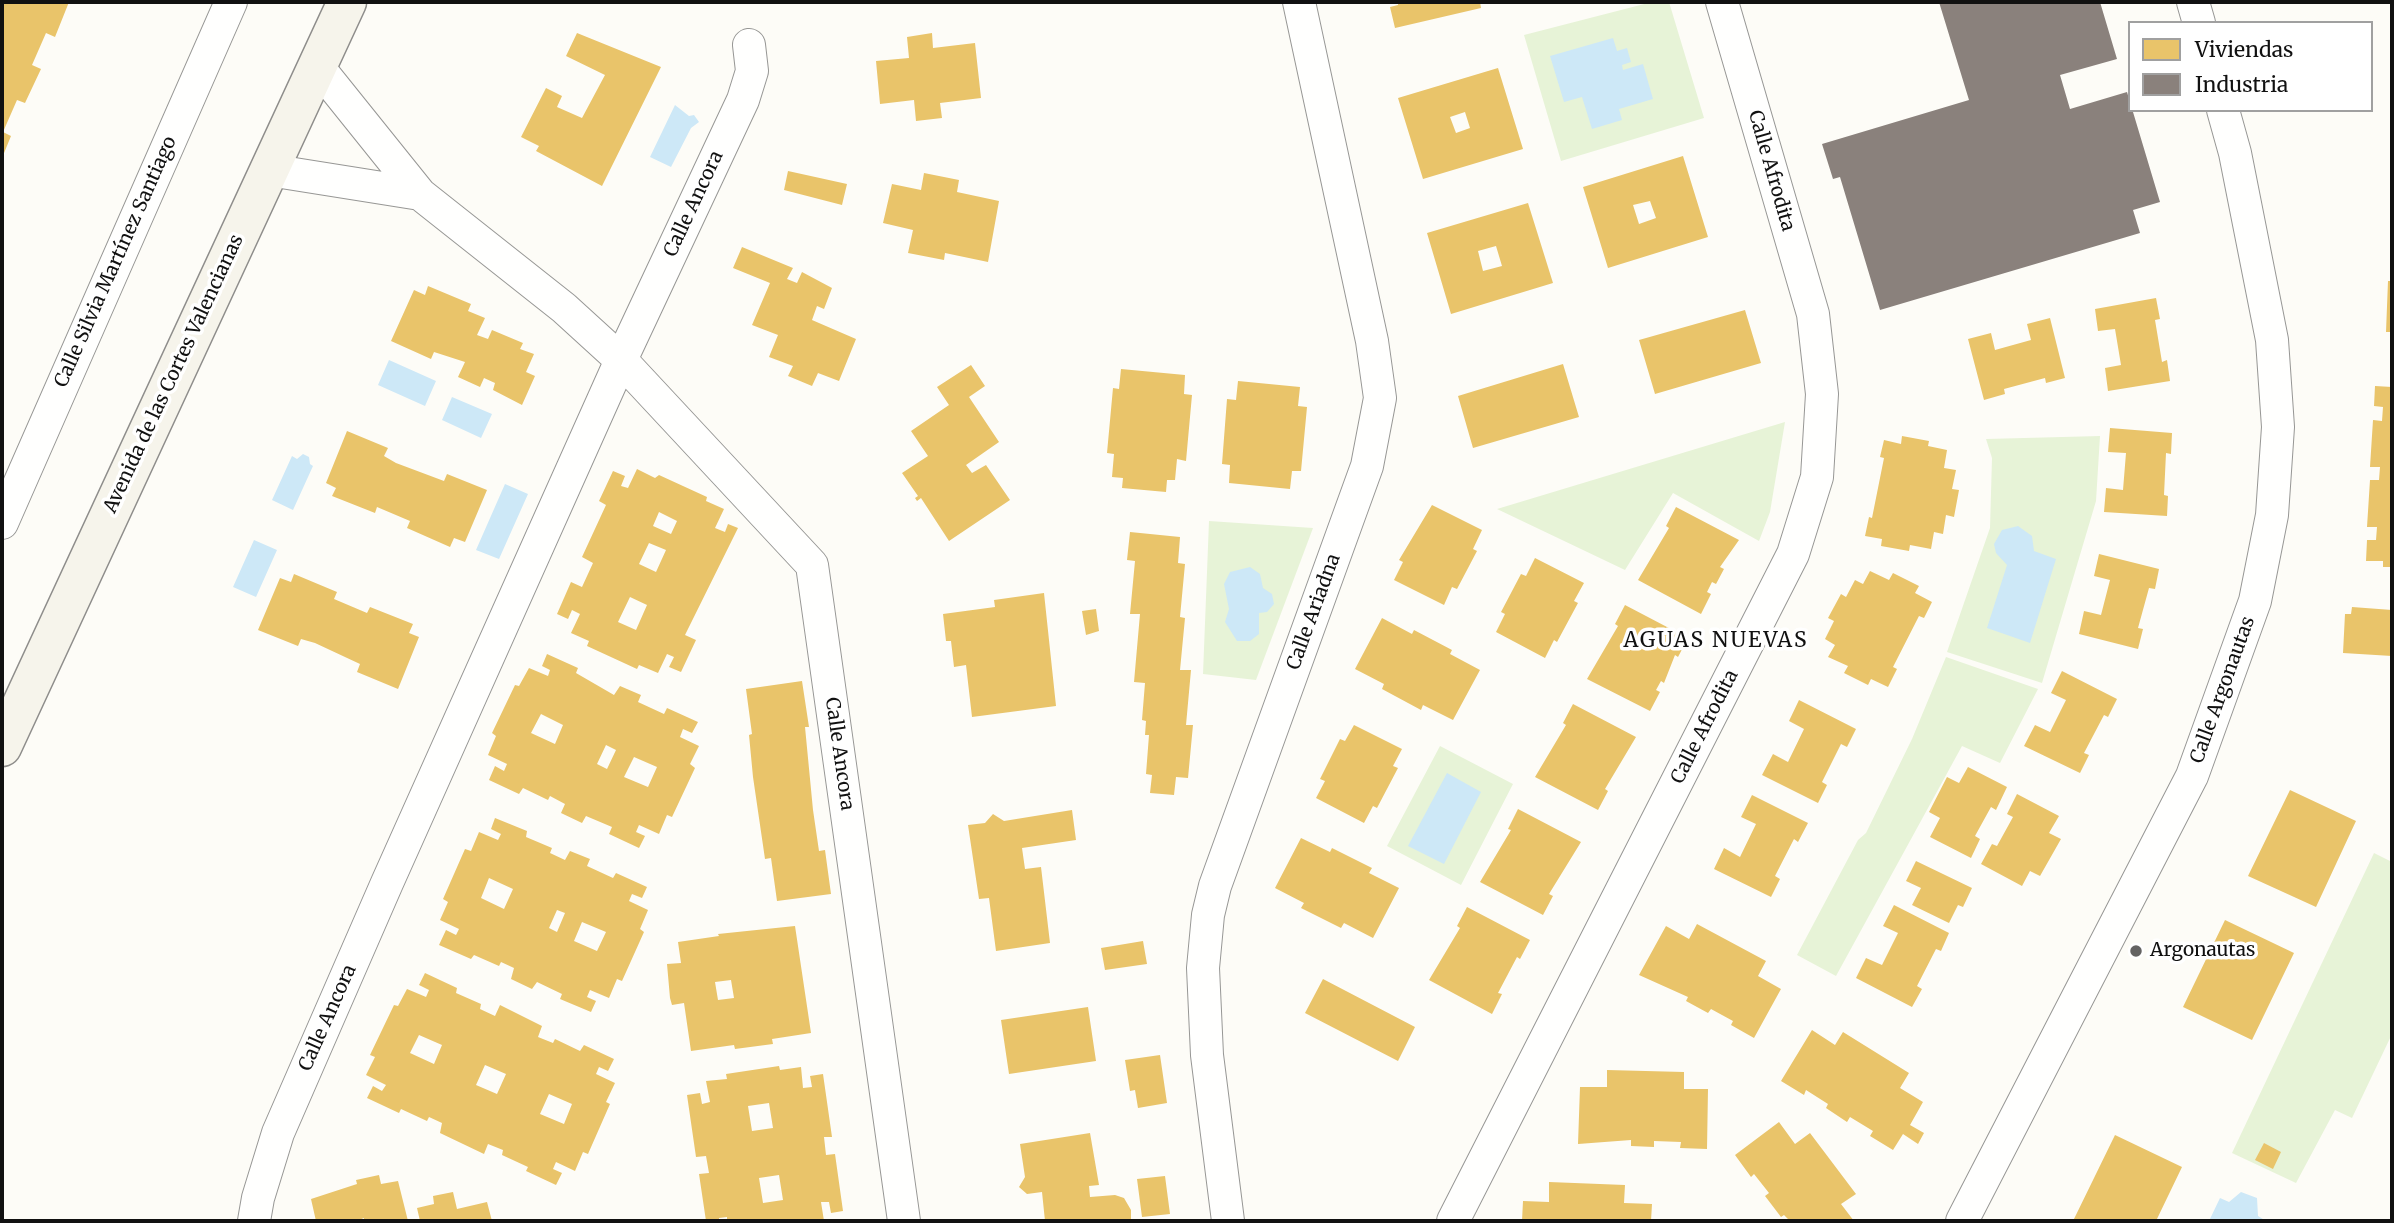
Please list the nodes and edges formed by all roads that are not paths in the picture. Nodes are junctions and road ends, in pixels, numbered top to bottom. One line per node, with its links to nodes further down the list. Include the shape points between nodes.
1 (231, 2): 13 (street, Calle Silvia Martínez Santiago)
2 (347, 2): 8 (main road, Avenida de las Cortes Valencianas)
3 (1299, 2): 17 (street, Calle Ariadna, via 1372,341 1380,398 1367,466 1208,915 1203,968 1207,1055)
4 (1722, 2): 18 (street, Calle Afrodita, via 1813,314 1822,394 1817,477 1793,554)
5 (2193, 2): 6 (street)
6 (2198, 21)
7 (749, 45): 12 (street, Calle Ancora, via 752,71 747,91)
8 (317, 67): 10 (main road, Avenida de las Cortes Valencianas); 11 (street, Calle Ancora)
9 (2224, 112): 19 (street, Calle Argonautas, via 2272,340 2278,427 2272,515 2255,601 2192,776)
10 (269, 170): 11 (street, Calle Ancora); 14 (main road, Avenida de las Cortes Valencianas)
11 (420, 194): 12 (street, Calle Ancora, via 564,308)
12 (621, 360): 15 (street, Calle Ancora, via 278,1133); 16 (street, Calle Ancora, via 812,565)
13 (2, 523)
14 (2, 747)
15 (254, 1221)
16 (904, 1221)
17 (1228, 1221)
18 (1454, 1221)
19 (1962, 1221)

